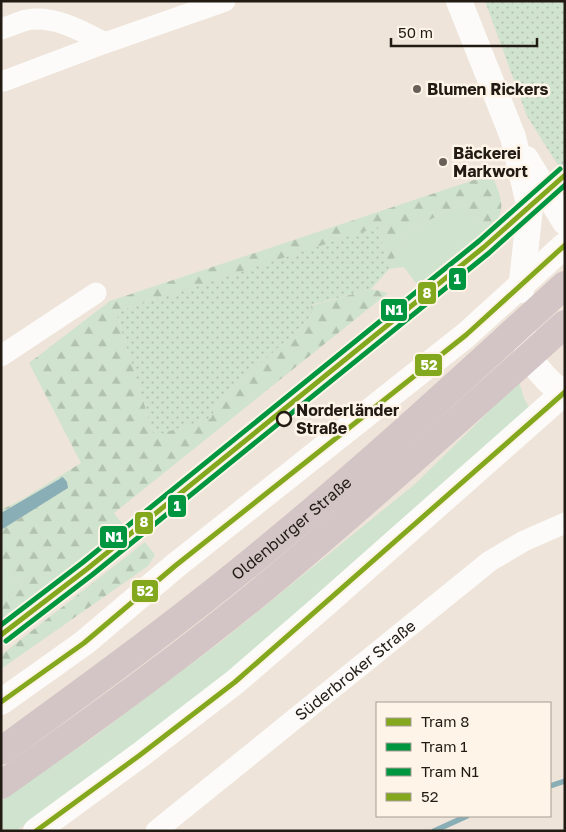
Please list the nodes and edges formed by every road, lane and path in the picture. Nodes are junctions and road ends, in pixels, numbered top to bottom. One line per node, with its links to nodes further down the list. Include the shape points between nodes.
1 (224, 1): 4 (street)
2 (459, 1): 6 (street)
3 (1, 29): 4 (street, via 29,20 50,20)
4 (106, 43): 5 (street)
5 (1, 80)
6 (513, 137): 7 (street); 10 (street, via 530,208)
7 (558, 197): 8 (street)
8 (565, 222)
9 (565, 245): 10 (street)
10 (522, 282): 15 (street, via 520,307 525,349 538,370); 17 (street, via 466,335 175,566 84,643)
11 (565, 285): 18 (highway, Oldenburger Straße, via 362,470 278,540 186,614)
12 (96, 293): 14 (street)
13 (565, 324): 19 (highway, Oldenburger Straße, via 378,493 286,570 110,707)
14 (1, 356)
15 (564, 393): 20 (street, via 235,682)
16 (565, 524): 21 (street, Süderbroker Straße, via 524,541 490,561)
17 (1, 702)
18 (1, 751)
19 (1, 785)
20 (36, 831)
21 (156, 831)

